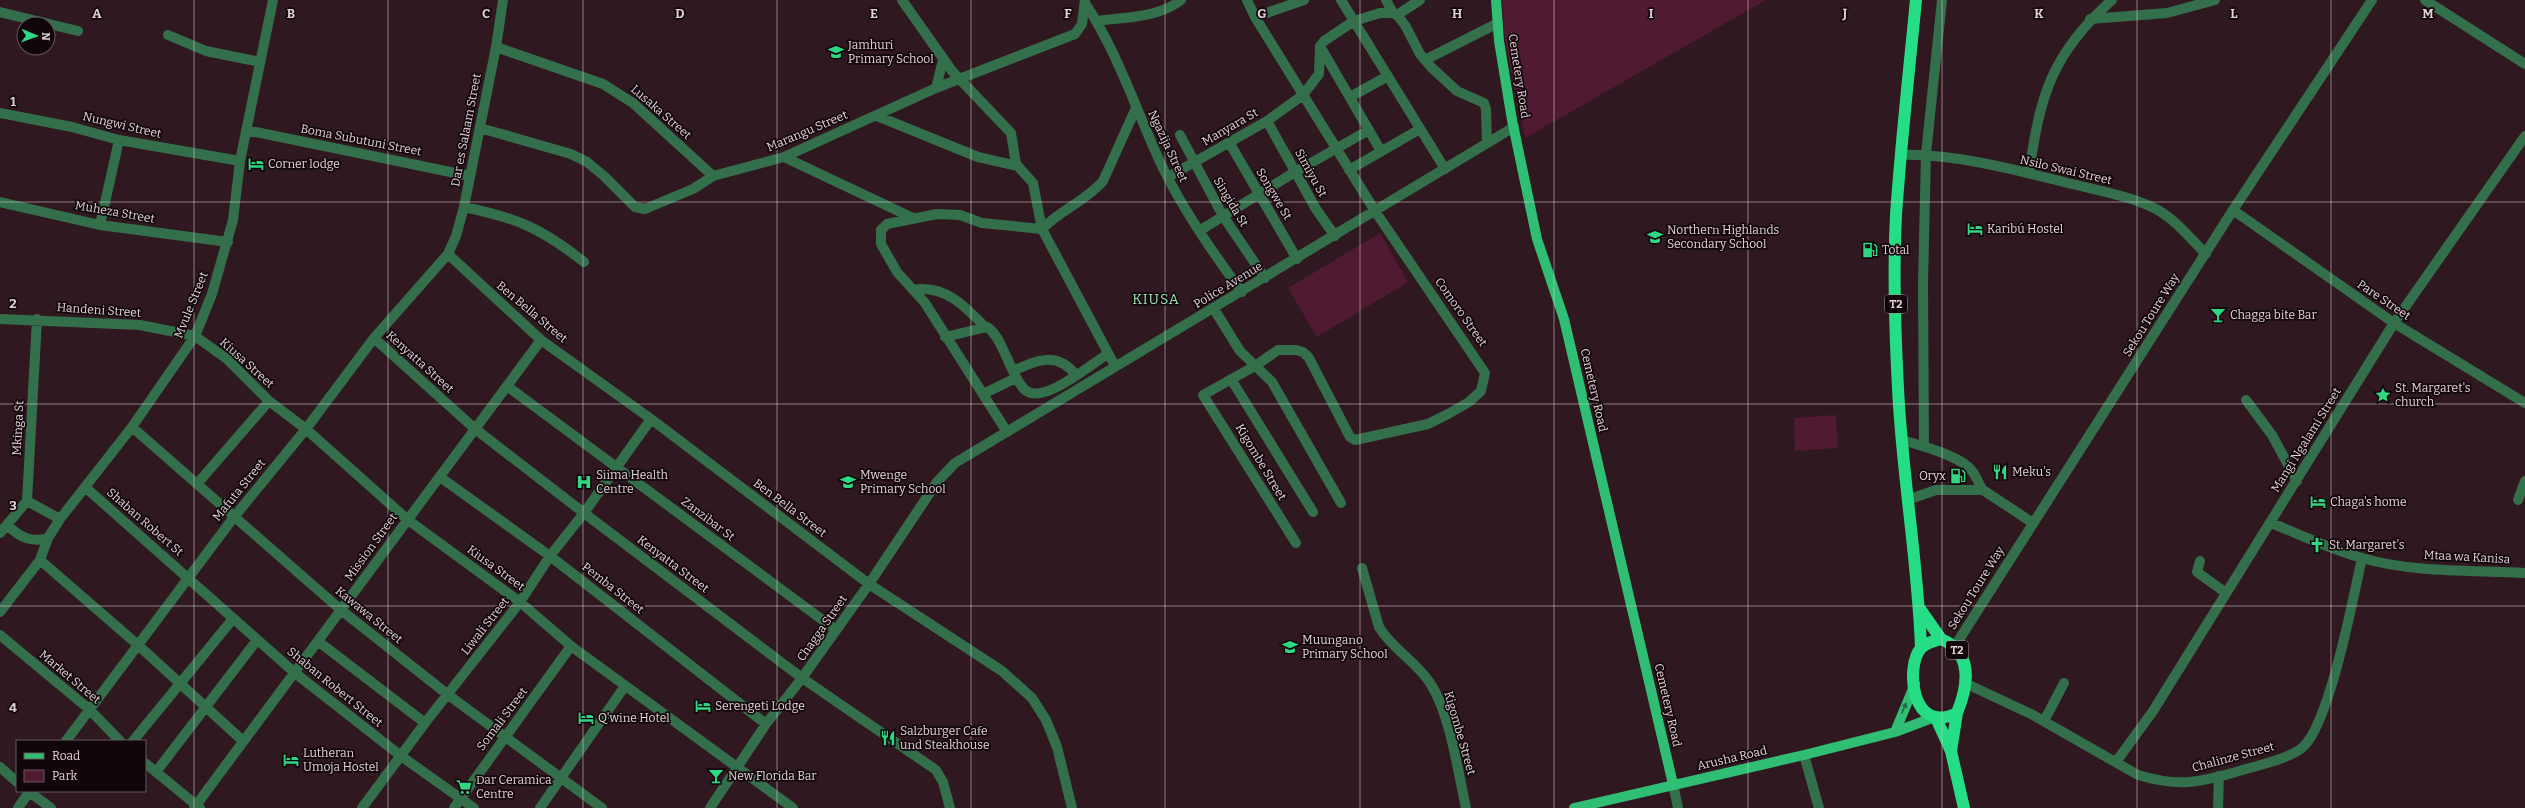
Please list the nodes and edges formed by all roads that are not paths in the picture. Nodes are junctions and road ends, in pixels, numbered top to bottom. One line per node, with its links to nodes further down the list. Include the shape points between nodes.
1 (273, 0): 31 (street, Mvule Street)
2 (503, 0): 28 (street, Dar es Salaam Street)
3 (902, 0): 29 (street)
4 (1181, 0): 22 (street, via 1163,10)
5 (1247, 0): 20 (street, Comoro Street)
6 (1304, 0): 20 (street)
7 (1341, 0): 23 (street)
8 (1386, 0): 19 (street)
9 (1420, 0): 19 (street)
10 (1496, 0): 24 (main road, Cemetery Road)
11 (1916, 0): 55 (highway, T2)
12 (1942, 0): 54 (street)
13 (2112, 0): 21 (street)
14 (2215, 0): 21 (street, via 2167,13)
15 (2372, 0): 70 (street, Sekou Toure Way)
16 (2425, 0): 32 (street)
17 (1085, 1): 22 (street, Ngazija Street); 34 (street, Marangu Street, via 1082,24 1075,34)
18 (0, 12): 25 (street)
19 (1395, 14): 23 (street, via 1380,12); 30 (street, via 1405,24)
20 (1255, 16): 36 (street, Comoro Street)
21 (2090, 19): 63 (street, via 2064,54 2048,84 2035,130)
22 (1097, 21): 38 (street, Ngazija Street)
23 (1354, 21): 27 (street, via 1328,37); 33 (street)
24 (1498, 23): 30 (street); 42 (main road, Cemetery Road)
25 (78, 30)
26 (168, 35): 31 (street, via 206,51)
27 (1320, 46): 36 (street, Manyara St, via 1321,69); 37 (street)
28 (496, 47): 43 (street, Dar es Salaam Street); 65 (street, Lusaka Street, via 603,84 640,108)
29 (943, 60): 34 (street); 35 (street)
30 (1425, 60): 51 (street, via 1457,91 1484,103)
31 (260, 62): 45 (street, Mvule Street)
32 (2525, 64)
33 (1388, 76): 37 (street); 44 (street)
34 (959, 79): 35 (street, Marangu Street); 59 (street, via 1011,133)
35 (936, 88): 40 (street, Marangu Street)
36 (1303, 95): 41 (street, Manyara St); 52 (street, Comoro Street)
37 (1350, 97): 46 (street)
38 (1136, 108): 66 (street, Ngazija Street); 75 (street, via 1103,181)
39 (0, 113): 49 (street, Nungwi Street, via 72,127)
40 (877, 116): 56 (street, Marangu Street); 59 (street, via 978,158)
41 (1267, 121): 50 (street, Manyara St); 62 (street, Simiyu St)
42 (1514, 127): 51 (street, Police Avenue); 191 (main road, Cemetery Road, via 1537,239 1564,319)
43 (480, 128): 64 (street, Dar es Salaam Street); 65 (street, Marangu Street, via 575,156 604,176 628,202 641,209 655,207 693,189)
44 (1420, 129): 53 (street); 60 (street)
45 (246, 130): 57 (street, Mvule Street); 64 (street, Boma Subutuni Street)
46 (1369, 130): 52 (street); 53 (street)
47 (1180, 135): 58 (street, Singida St)
48 (2525, 136): 89 (street, Mangi Ngalami Street)
49 (119, 140): 57 (street, Nungwi Street); 74 (street)
50 (1228, 142): 58 (street, Manyara St); 67 (street, Songwe St)
51 (1487, 143): 60 (street, Police Avenue)
52 (1337, 150): 61 (street, Comoro Street); 62 (street)
53 (1381, 151): 61 (street)
54 (1926, 154): 55 (street, Nsilo Swai Street); 63 (street, Nsilo Swai Street); 112 (street, via 1923,284)
55 (1901, 155): 111 (highway, T2, via 1895,270)
56 (784, 157): 65 (street, Marangu Street); 73 (street)
57 (240, 161): 78 (street, Mvule Street)
58 (1194, 163): 66 (street, Manyara St); 72 (street, Singida St)
59 (1018, 166): 75 (street, via 1033,183)
60 (1446, 169): 71 (street, Police Avenue)
61 (1349, 170): 71 (street, Comoro Street)
62 (1295, 172): 67 (street); 77 (street, Simiyu St)
63 (2028, 173): 79 (street, Nsilo Swai Street, via 2130,199 2156,209 2174,221)
64 (470, 176): 69 (street, Dar es Salaam Street)
65 (713, 176)
66 (1168, 177): 76 (street, Ngazija Street)
67 (1258, 194): 72 (street); 81 (street, Songwe St)
68 (0, 202): 74 (street, Muheza Street)
69 (464, 207): 80 (street, Dar es Salaam Street, via 456,236); 82 (street, via 495,213 527,224)
70 (2233, 210): 79 (street, Sekou Toure Way); 89 (street, Pare Street)
71 (1375, 211): 77 (street, Police Avenue); 97 (street, Comoro Street, via 1480,363 1485,373 1481,391 1469,402 1428,424 1355,440 1350,437 1309,358 1303,352 1278,350)
72 (1223, 216): 76 (street); 83 (street, Singida St)
73 (913, 218): 75 (street, via 955,214 976,222); 84 (street, via 883,226 880,237 897,272)
74 (100, 225): 78 (street, Muheza Street)
75 (1042, 229): 95 (street)
76 (1199, 231): 85 (street, Ngazija Street)
77 (1335, 236): 81 (street, Police Avenue)
78 (228, 242): 91 (street, Mvule Street, via 212,294)
79 (2206, 254): 130 (street, Sekou Toure Way)
80 (445, 258): 93 (street, Mafuta Street); 94 (street, Ben Bella Street)
81 (1297, 259): 83 (street, Police Avenue)
82 (584, 262)
83 (1265, 278): 85 (street, Police Avenue)
84 (913, 290): 90 (street, via 929,288 942,291); 92 (street, via 925,303)
85 (1242, 292): 86 (street, Police Avenue)
86 (1214, 309): 96 (street, Police Avenue); 97 (street, via 1240,351)
87 (0, 319): 88 (street, Handeni Street)
88 (37, 319): 91 (street, Handeni Street, via 140,325); 123 (street, Mkinga St)
89 (2394, 323): 105 (street, Pare Street); 116 (street, Mangi Ngalami Street)
90 (985, 327): 92 (street); 98 (street, via 994,335)
91 (195, 336): 104 (street, Kiusa Street, via 227,359); 107 (street, Mvule Street)
92 (945, 337): 102 (street)
93 (374, 338): 108 (street, Kenyatta Street); 109 (street, Mafuta Street)
94 (541, 340): 101 (street, Mission Street); 106 (street, Ben Bella Street)
95 (1108, 354): 96 (street); 99 (street)
96 (1115, 366): 110 (street, Police Avenue)
97 (1255, 366): 100 (street); 124 (street, via 1268,377 1277,390)
98 (1015, 374): 99 (street, via 1031,362 1046,359 1068,365); 99 (street, via 1025,389 1040,394); 102 (street)
99 (1076, 376)
100 (1232, 379): 125 (street); 135 (street, Kigombe Street, via 1204,395)
101 (507, 386): 108 (street, Mission Street); 114 (street, Zanzibar St)
102 (983, 394): 110 (street)
103 (2246, 400): 116 (street, via 2272,435)
104 (269, 401): 109 (street, Kiusa Street); 118 (street)
105 (2525, 403)
106 (651, 419): 114 (street, Liwali Street); 143 (street, Ben Bella Street)
107 (132, 427): 118 (street, Kawawa Street); 119 (street, Mvule Street)
108 (474, 428): 115 (street, Mission Street); 126 (street, Kenyatta Street)
109 (306, 429): 127 (street, Mafuta Street); 129 (street, Kiusa Street)
110 (1007, 432): 113 (street, Police Avenue)
111 (1902, 440): 112 (street); 121 (highway, T2)
112 (1924, 446): 120 (street, via 1966,465)
113 (955, 463): 143 (street, Chagga Street, via 937,482)
114 (616, 466): 126 (street, Liwali Street); 150 (street, Zanzibar St)
115 (440, 478): 129 (street, Mission Street); 136 (street, Pemba Street)
116 (2297, 480): 131 (street, Mangi Ngalami Street)
117 (2525, 481): 122 (street)
118 (197, 484): 127 (street, Kawawa Street)
119 (85, 487): 128 (street, Mvule Street); 142 (street, Shaban Robert St)
120 (1983, 490): 121 (street, via 1936,490); 130 (street)
121 (1907, 500): 146 (highway, T2)
122 (2518, 500)
123 (27, 501): 128 (street); 132 (street)
124 (1342, 503)
125 (1313, 512)
126 (584, 513): 136 (street, Liwali Street); 160 (street, Kenyatta Street)
127 (234, 516): 142 (street, Mafuta Street); 147 (street, Kawawa Street)
128 (60, 518): 134 (street, Mvule Street)
129 (408, 520): 145 (street, Kiusa Street); 147 (street, Mission Street)
130 (2033, 523): 157 (street, Sekou Toure Way)
131 (2271, 523): 137 (street, Mtaa wa Kanisa); 144 (street, Mangi Ngalami Street)
132 (7, 525): 133 (street); 134 (street, via 28,540)
133 (0, 533)
134 (48, 538): 138 (street, Mvule Street)
135 (1296, 543)
136 (550, 556): 145 (street, Liwali Street); 173 (street, Pemba Street)
137 (2362, 558): 141 (street, Mtaa wa Kanisa, via 2414,568); 189 (street, Chalinze Street, via 2334,674 2320,720 2312,736 2304,747 2293,753)
138 (40, 560): 148 (street, Mvule Street); 155 (street)
139 (2200, 561): 144 (street, via 2198,572 2201,576)
140 (1362, 568): 207 (street, Kigombe Street, via 1384,636 1425,675 1439,698)
141 (2525, 573)
142 (189, 577): 149 (street, Shaban Robert Street); 155 (street, Mafuta Street)
143 (869, 584): 150 (street, Chagga Street); 206 (street, Ben Bella Street, via 1002,671 1032,698 1046,720 1057,747)
144 (2226, 593): 183 (street, Mangi Ngalami Street, via 2153,711)
145 (520, 602): 156 (street, Kiusa Street); 166 (street, Liwali Street)
146 (1920, 608): 152 (highway, T2); 158 (highway, T2)
147 (341, 610): 154 (street, Mission Street); 166 (street, Kawawa Street)
148 (0, 612)
149 (232, 620): 153 (street, Shaban Robert Street); 161 (street)
150 (836, 630): 160 (street, Chagga Street)
151 (0, 635): 168 (street, Market Street)
152 (1941, 639): 157 (highway, T2); 158 (highway, T2)
153 (257, 640): 159 (street, Shaban Robert Street); 167 (street)
154 (319, 642): 159 (street, Mission Street); 172 (street)
155 (138, 645): 161 (street); 168 (street, Mafuta Street)
156 (571, 646): 165 (street, Kiusa Street); 175 (street, Somali Street)
157 (1955, 646): 164 (highway, T2, via 1963,660)
158 (1921, 648): 163 (highway, T2, via 1915,669)
159 (295, 673): 179 (street, Mission Street); 182 (street, Shaban Robert Street)
160 (802, 678): 173 (street, Chagga Street); 205 (street, Kenyatta Street, via 936,770 943,782)
161 (180, 683): 167 (street); 178 (street)
162 (2064, 683): 171 (street)
163 (1915, 684): 170 (highway, T2, via 1916,698 1922,710); 174 (main road, one-way to 163)
164 (1967, 684): 169 (highway, T2); 171 (street, Chalinze Street)
165 (625, 686): 186 (street, Kiusa Street); 188 (street)
166 (448, 694): 172 (street, Liwali Street); 175 (street, Kawawa Street)
167 (206, 707): 179 (street); 187 (street)
168 (89, 709): 176 (street, Mafuta Street); 177 (street, Market Street)
169 (1957, 713): 170 (highway, via 1947,718); 180 (highway, T2)
170 (1934, 718): 174 (main road, Arusha Road); 180 (highway, T2)
171 (2044, 721): 183 (street, Chalinze Street)
172 (425, 723): 182 (street, Liwali Street)
173 (766, 724): 186 (street, Chagga Street)
174 (1895, 732): 181 (main road, Arusha Road)
175 (506, 736): 188 (street, Kawawa Street); 194 (street, Somali Street)
176 (67, 740)
177 (119, 740)
178 (134, 740)
179 (243, 741): 195 (street, Mission Street)
180 (1951, 751): 211 (highway, T2)
181 (1804, 755): 191 (main road, Arusha Road); 210 (street)
182 (400, 756): 194 (street, Shaban Robert Street); 198 (street, Liwali Street)
183 (2116, 762): 189 (street, Chalinze Street, via 2138,774 2170,783)
184 (146, 764): 187 (street)
185 (0, 767): 190 (street)
186 (738, 769): 203 (street, Chagga Street); 204 (street, Kiusa Street)
187 (156, 772): 195 (street)
188 (561, 776): 201 (street); 202 (street, Kawawa Street)
189 (2220, 776): 212 (street)
190 (16, 781)
191 (1673, 784): 208 (main road, Arusha Road); 209 (street)
192 (28, 792): 196 (street)
193 (30, 792): 197 (street)
194 (460, 798): 199 (street, Somali Street); 200 (street, Shaban Robert Street)
195 (197, 807)
196 (18, 808)
197 (51, 808)
198 (362, 808)
199 (454, 808)
200 (474, 808)
201 (540, 808)
202 (602, 808)
203 (710, 808)
204 (793, 808)
205 (950, 808)
206 (1072, 808)
207 (1466, 808)
208 (1574, 808)
209 (1678, 808)
210 (1819, 808)
211 (1964, 808)
212 (2218, 808)

